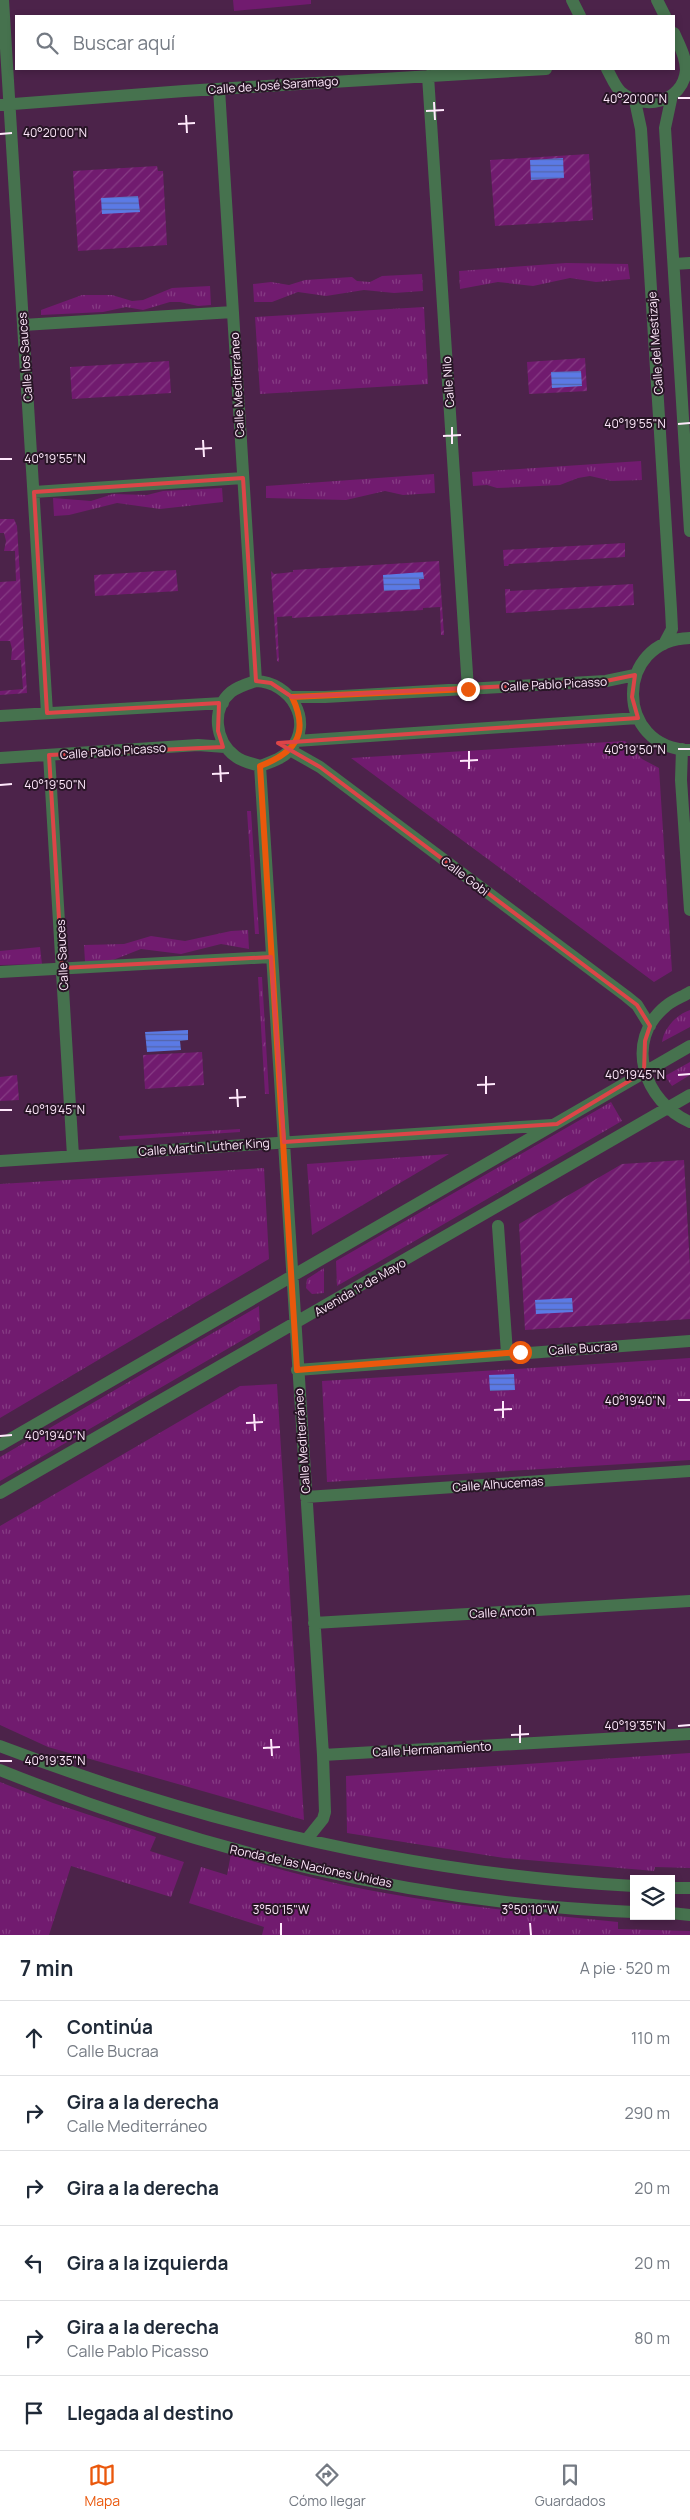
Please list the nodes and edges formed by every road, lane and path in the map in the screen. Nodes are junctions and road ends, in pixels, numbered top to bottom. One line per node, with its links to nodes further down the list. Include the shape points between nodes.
1 (4, 0): 14 (street, Calle los Sauces)
2 (572, 0): 4 (street)
3 (658, 0): 5 (street)
4 (580, 15)
5 (666, 15)
6 (675, 35): 7 (street)
7 (688, 67): 12 (street)
8 (529, 70): 10 (street, Calle de José Saramago)
9 (608, 70): 13 (street, via 619,91)
10 (428, 76): 11 (street, Calle de José Saramago); 27 (street, Calle Nilo)
11 (219, 89): 14 (street, Calle de José Saramago); 17 (street, Calle Mediterráneo)
12 (672, 95): 13 (street, via 659,102); 16 (street, Calle del Mestizaje, via 665,128)
13 (635, 101): 24 (street, Calle del Mestizaje, via 641,129 671,599 672,629)
14 (5, 105): 18 (street, Calle los Sauces)
15 (690, 263): 16 (street)
16 (674, 264): 19 (street, Calle del Mestizaje)
17 (233, 312): 18 (street); 20 (street, Calle Mediterráneo)
18 (23, 325): 21 (street, Calle los Sauces)
19 (688, 468): 22 (street, Calle del Mestizaje)
20 (243, 478): 21 (street); 26 (street, Calle Mediterráneo)
21 (34, 492): 30 (street, Calle los Sauces)
22 (690, 531)
23 (690, 638): 24 (street)
24 (664, 644): 25 (street, via 652,652)
25 (635, 675): 27 (street, Calle Pablo Picasso, via 606,681); 32 (street, via 632,697)
26 (256, 681): 28 (street, via 271,683); 29 (street, via 241,685)
27 (468, 689): 28 (street, Calle Pablo Picasso)
28 (292, 697): 33 (street, via 300,721)
29 (222, 703): 30 (street); 34 (street, via 218,731)
30 (48, 713): 31 (street)
31 (0, 716)
32 (638, 718): 33 (street); 35 (street, via 656,739)
33 (293, 745): 38 (street, via 280,758); 44 (street, Calle Gobi)
34 (225, 747): 36 (street, Calle Pablo Picasso, via 198,745); 38 (street, via 235,757)
35 (686, 750): 39 (street, via 681,780)
36 (50, 755): 37 (street, Calle Pablo Picasso); 41 (street, Calle Sauces)
37 (0, 758)
38 (260, 766): 40 (street, Calle Mediterráneo)
39 (690, 910)
40 (271, 957): 41 (street); 53 (street, Calle Mediterráneo)
41 (62, 968): 42 (street); 54 (street, Calle Sauces)
42 (0, 972)
43 (690, 992): 45 (street)
44 (637, 1005): 45 (street, Calle Gobi); 46 (street, Calle Gobi)
45 (662, 1010): 46 (street)
46 (650, 1026): 48 (street, via 645,1041)
47 (690, 1046): 48 (street)
48 (644, 1072): 50 (street, via 650,1088); 52 (street)
49 (690, 1095): 50 (street, Avenida 1º de Mayo)
50 (666, 1109): 51 (street); 58 (street, Avenida 1º de Mayo)
51 (690, 1122)
52 (557, 1124): 53 (street, Calle Martin Luther King); 57 (street)
53 (284, 1142): 54 (street, Calle Martin Luther King); 57 (street, Calle Mediterráneo)
54 (73, 1156): 55 (street, Calle Martin Luther King)
55 (0, 1161)
56 (498, 1226): 60 (street)
57 (291, 1278): 58 (street, Calle Mediterráneo); 62 (street)
58 (294, 1324): 61 (street, Calle Mediterráneo); 64 (street, Avenida 1º de Mayo)
59 (690, 1341): 60 (street, Calle Bucraa)
60 (507, 1353): 61 (street, Calle Bucraa)
61 (297, 1370): 65 (street, Calle Mediterráneo)
62 (0, 1446)
63 (690, 1471): 65 (street, Calle Alhucemas)
64 (0, 1493)
65 (306, 1497): 67 (street, Calle Mediterráneo)
66 (690, 1601): 67 (street, Calle Ancón)
67 (314, 1623): 70 (street, Calle Mediterráneo)
68 (690, 1734): 70 (street, Calle Hermanamiento)
69 (0, 1746): 72 (street, Ronda de las Naciones Unidas, via 159,1802)
70 (323, 1755): 72 (street, Calle Mediterráneo, via 325,1812 323,1820)
71 (0, 1770): 76 (street, Ronda de las Naciones Unidas, via 148,1824 251,1854 388,1883 502,1901)
72 (306, 1839): 73 (street, Ronda de las Naciones Unidas, via 501,1874)
73 (630, 1886)
74 (675, 1888): 75 (street)
75 (690, 1888)
76 (630, 1912)
77 (675, 1913): 78 (street)
78 (690, 1915)

